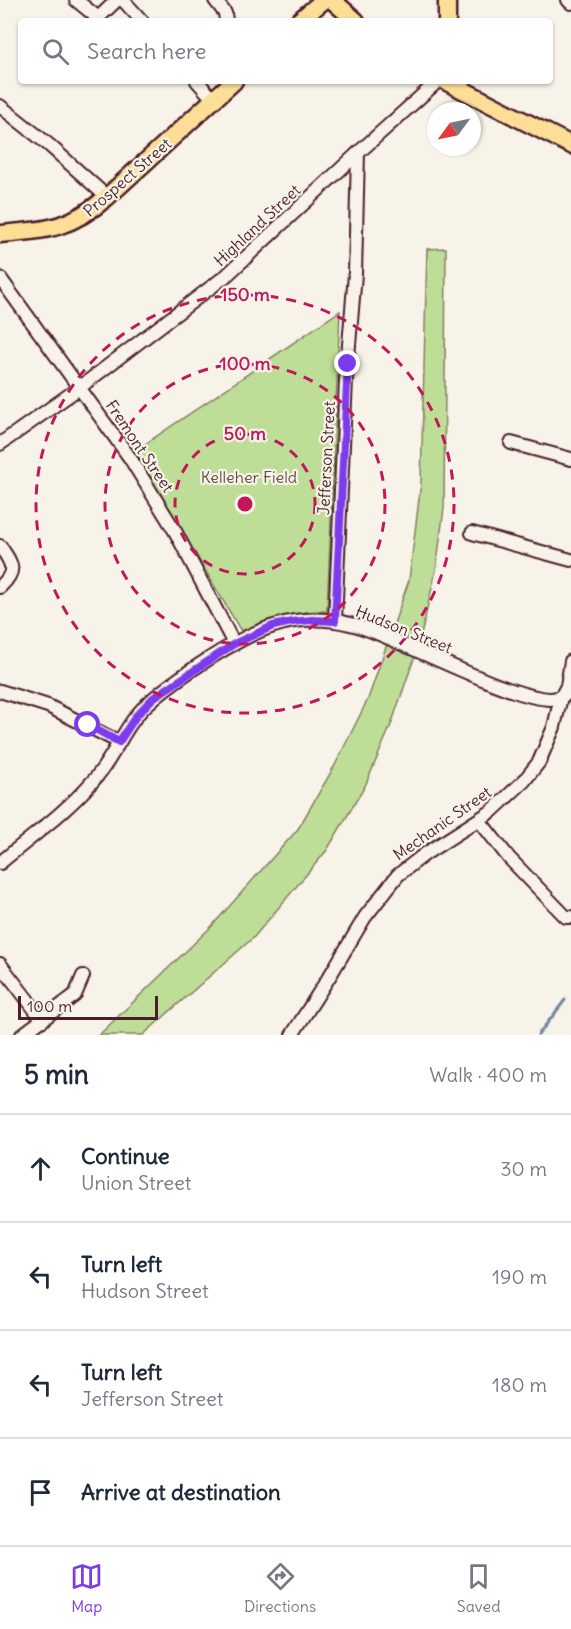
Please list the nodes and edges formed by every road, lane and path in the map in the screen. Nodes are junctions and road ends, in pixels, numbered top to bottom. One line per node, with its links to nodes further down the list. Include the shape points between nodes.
1 (76, 0): 8 (street)
2 (117, 0): 9 (street)
3 (123, 0): 10 (street)
4 (215, 0): 11 (street)
5 (324, 0): 12 (main road)
6 (332, 0): 13 (main road)
7 (447, 0): 14 (main road)
8 (94, 18)
9 (98, 18)
10 (139, 18)
11 (226, 18)
12 (303, 18)
13 (353, 18)
14 (447, 18)
15 (200, 84): 19 (street)
16 (231, 84): 19 (main road, Prospect Street)
17 (435, 84): 22 (street, Highland Street)
18 (451, 84): 21 (main road)
19 (214, 100): 23 (main road, Prospect Street)
20 (1, 108): 23 (street)
21 (571, 145)
22 (358, 153): 26 (street, Highland Street, via 227,276); 34 (street, Jefferson Street)
23 (107, 197): 24 (main road, Prospect Street, via 85,215 61,226)
24 (0, 234)
25 (0, 278): 26 (street, Fremont Street)
26 (79, 388): 28 (street, Highland Street); 35 (street, Fremont Street, via 153,494)
27 (511, 443): 29 (street)
28 (0, 444)
29 (571, 459)
30 (471, 533): 32 (street)
31 (0, 546): 33 (street, via 12,571)
32 (571, 560)
33 (0, 587)
34 (335, 621): 35 (street, Hudson Street, via 273,626); 37 (street, Hudson Street, via 369,630 507,688 551,699)
35 (234, 644): 39 (street, Hudson Street, via 153,698)
36 (571, 661): 37 (street, Mechanic Street)
37 (568, 687): 40 (street, Mechanic Street, via 539,762 507,798)
38 (0, 691): 39 (street, via 48,705)
39 (119, 742): 41 (street, Hudson Street, via 104,769 77,798)
40 (478, 820): 42 (street, via 541,892 566,917); 47 (street, Mechanic Street, via 398,875 365,917)
41 (0, 863)
42 (571, 917)
43 (0, 964): 45 (street)
44 (83, 976): 45 (street, via 75,995)
45 (43, 1020): 46 (street)
46 (22, 1035)
47 (291, 1035)

